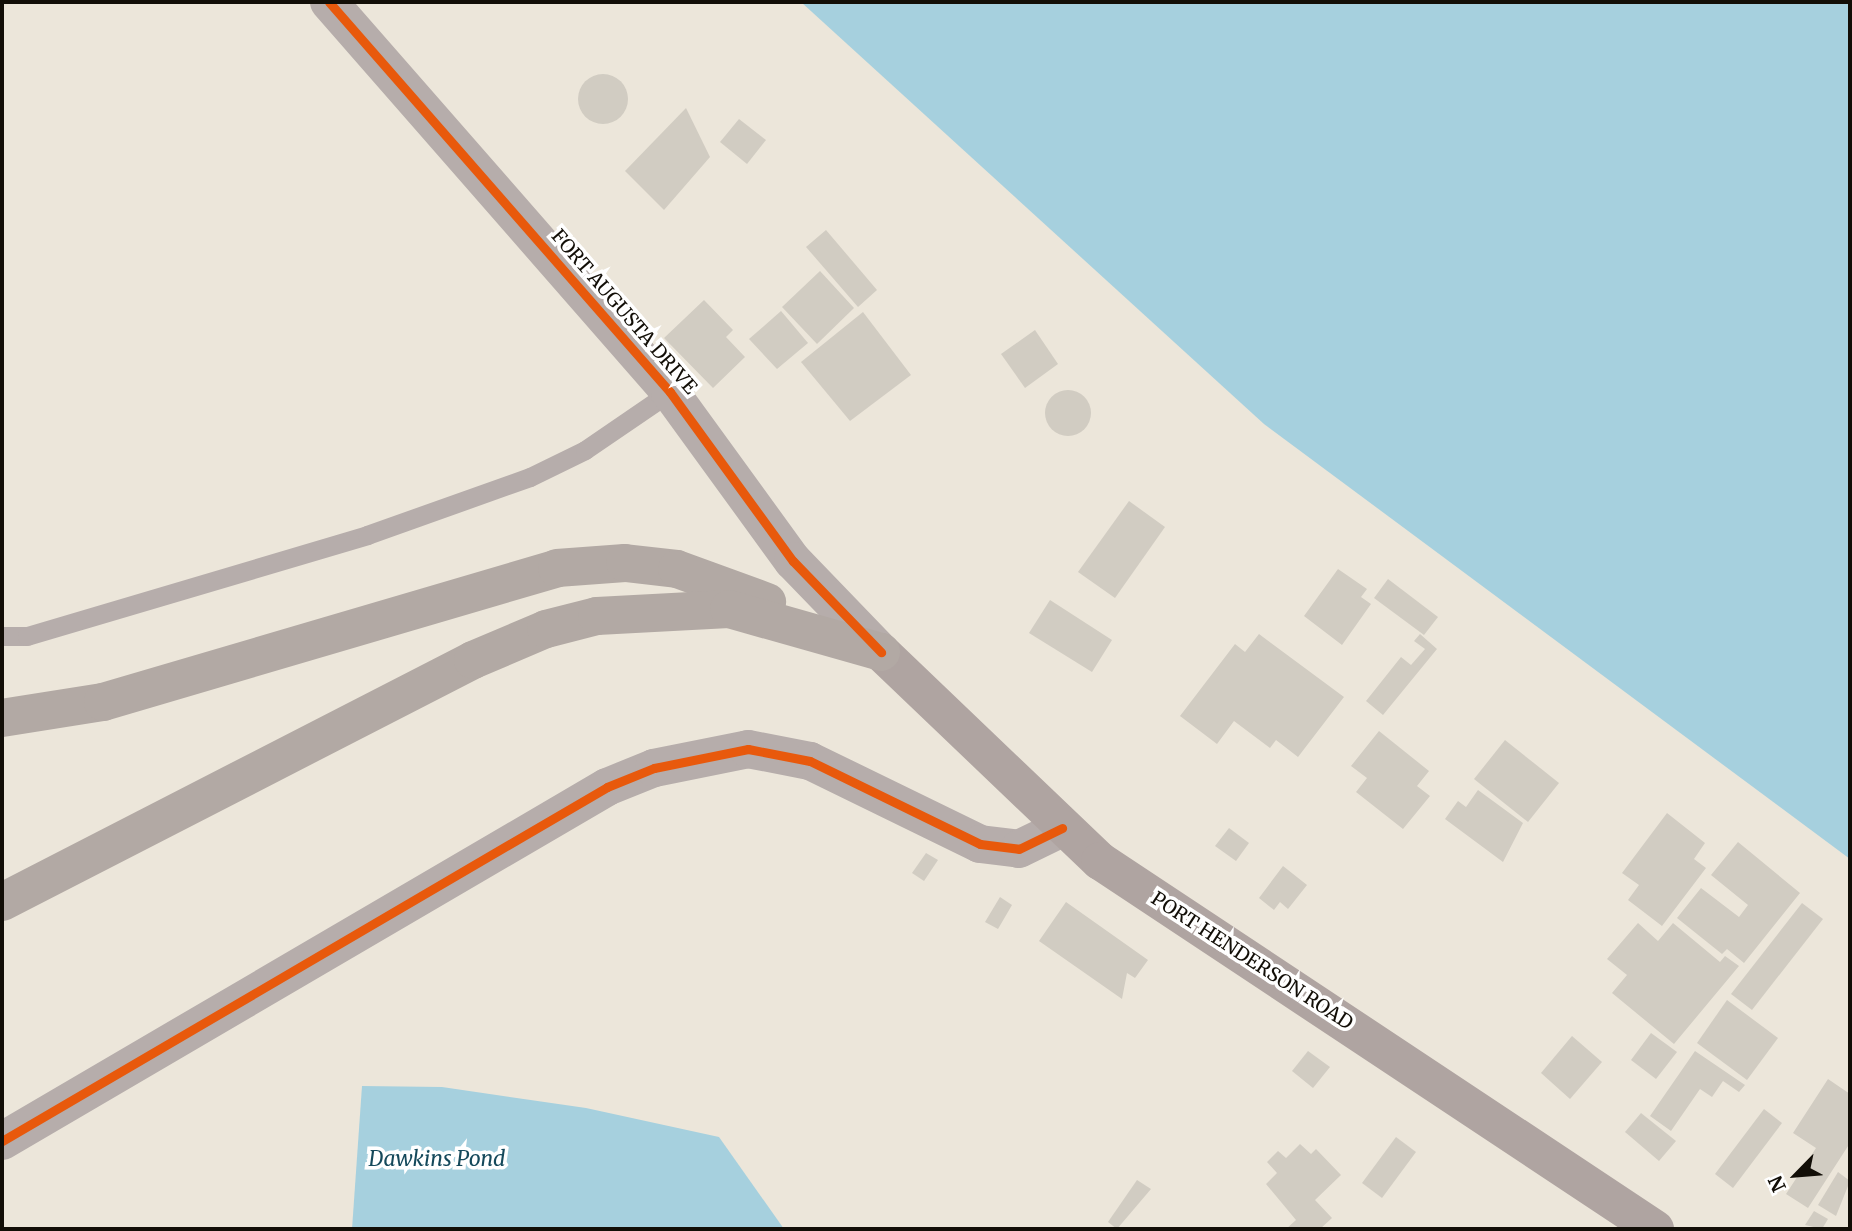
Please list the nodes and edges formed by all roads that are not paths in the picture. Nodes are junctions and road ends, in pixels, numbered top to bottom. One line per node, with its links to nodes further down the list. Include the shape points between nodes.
1 (329, 2): 2 (street, FORT AUGUSTA DRIVE)
2 (670, 391): 3 (lane, via 585,450 530,477 367,535 27,636); 4 (street, FORT AUGUSTA DRIVE, via 793,561)
3 (2, 636)
4 (881, 652): 5 (highway, via 677,569 588,565 557,568 103,702); 6 (main road, PORT HENDERSON ROAD); 7 (highway, via 729,609 597,616 546,629 473,660)
5 (2, 718)
6 (1062, 828): 8 (street, via 1019,849 980,844 810,761 748,749 654,768 607,787); 9 (main road, PORT HENDERSON ROAD, via 1100,861)
7 (2, 902)
8 (2, 1141)
9 (1655, 1229)

